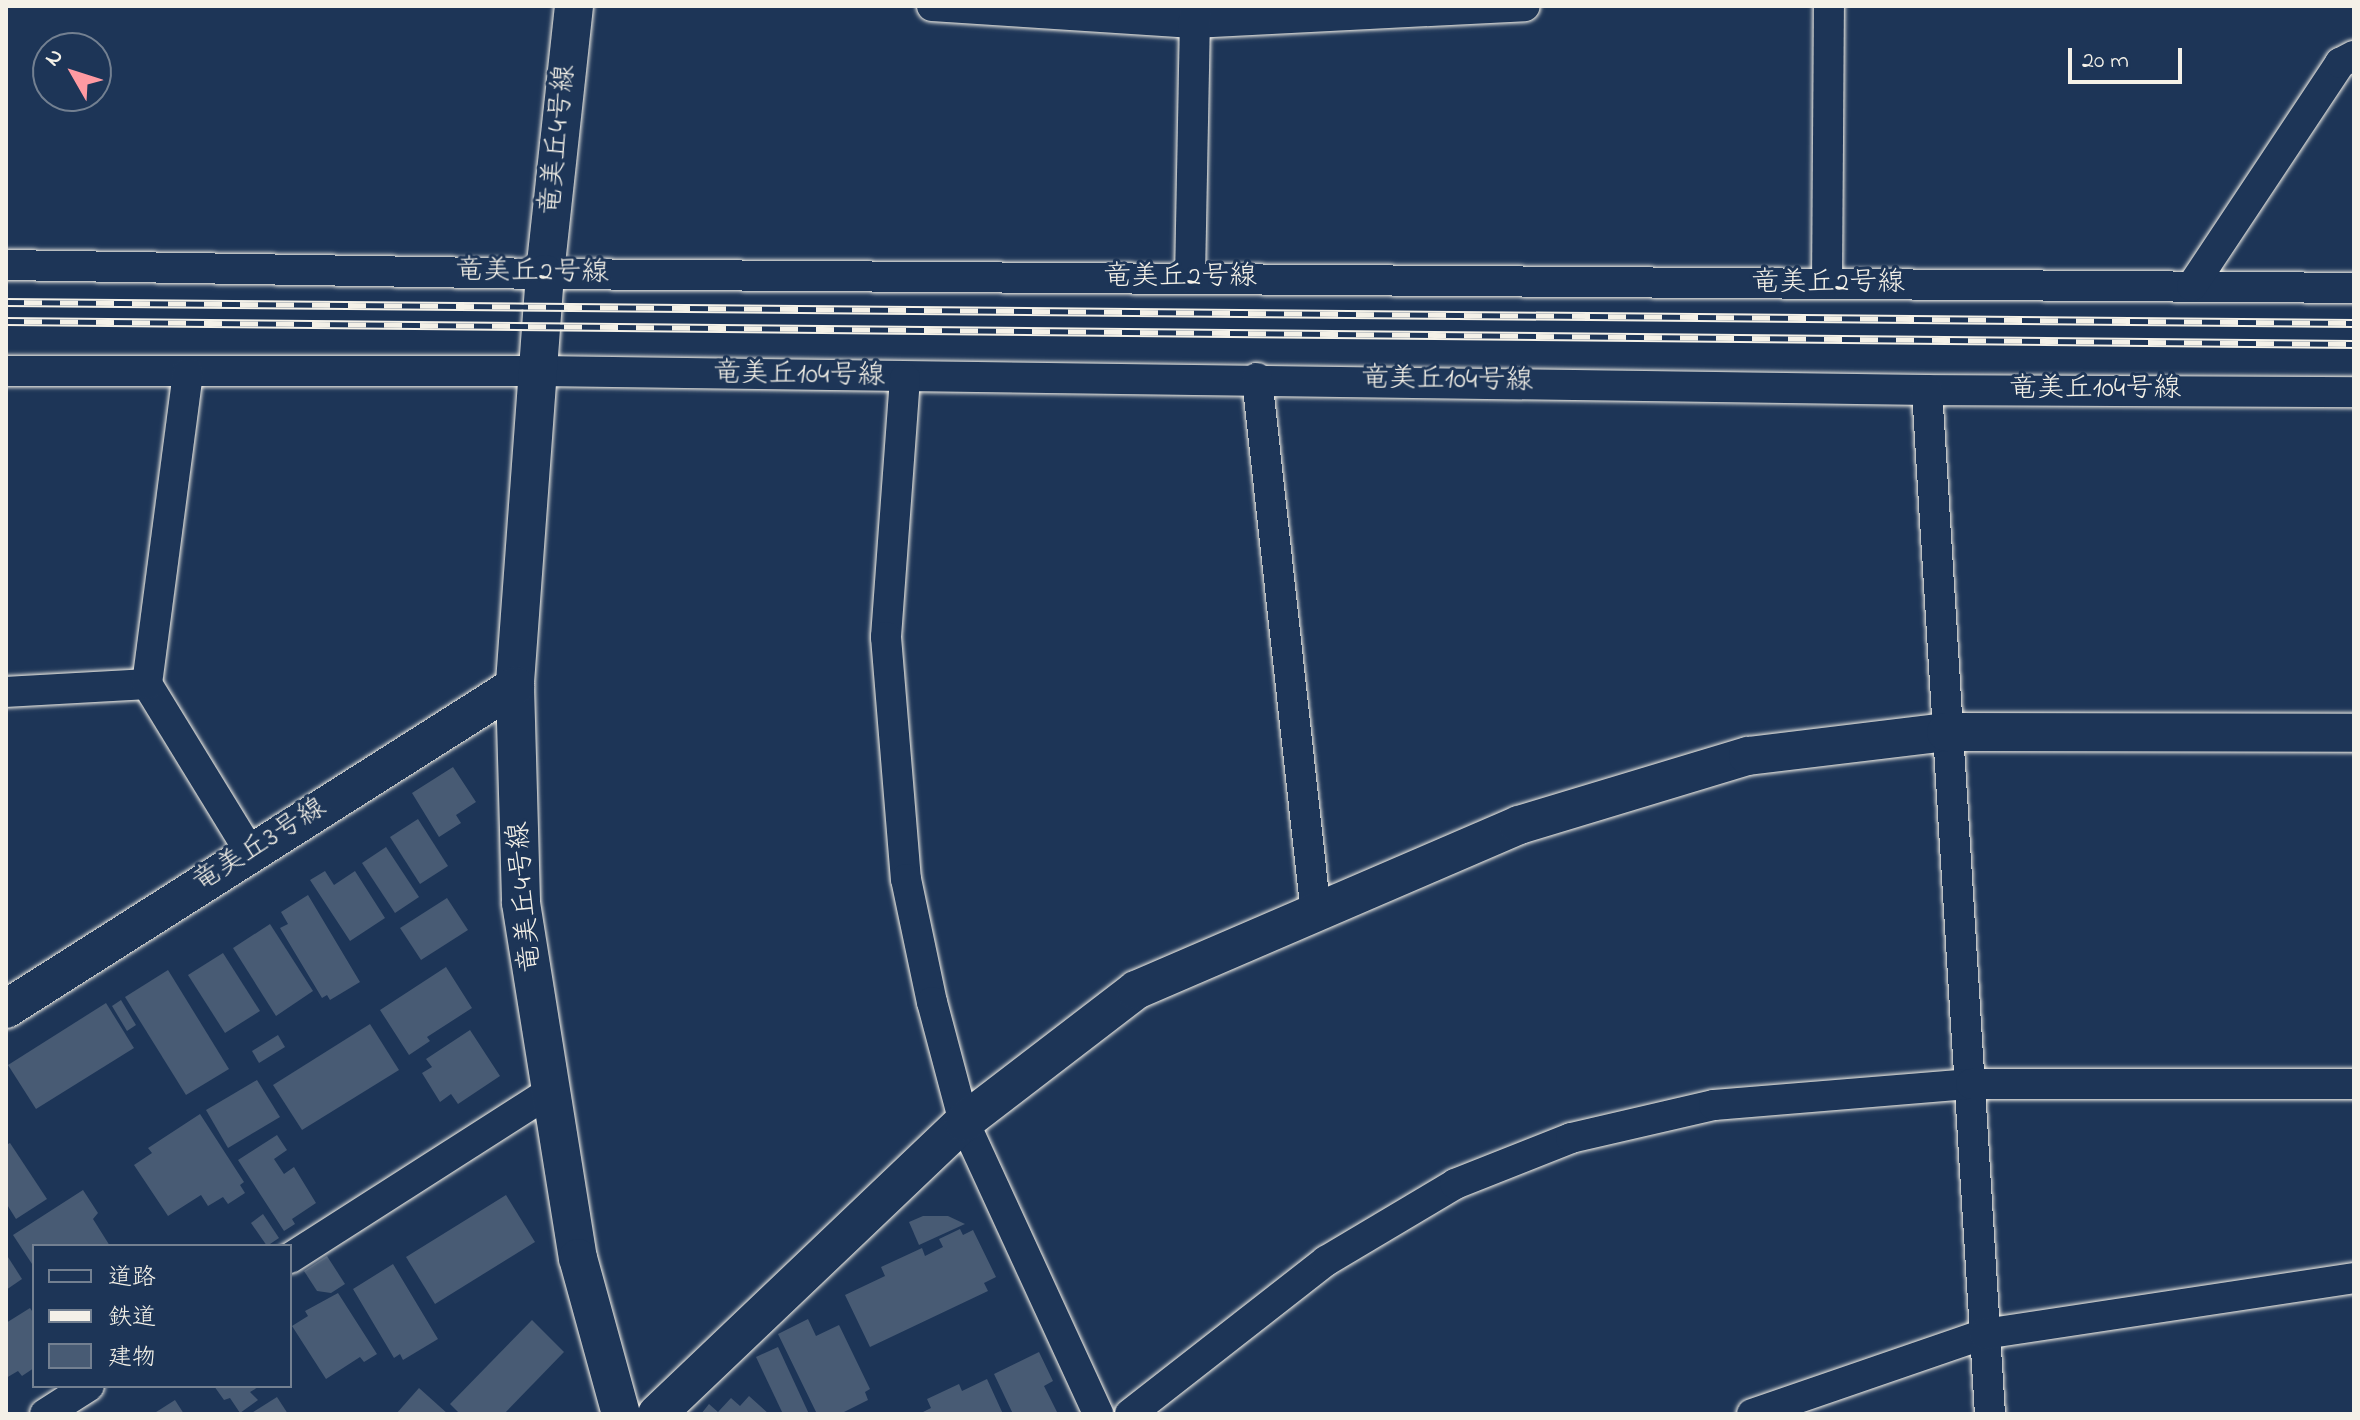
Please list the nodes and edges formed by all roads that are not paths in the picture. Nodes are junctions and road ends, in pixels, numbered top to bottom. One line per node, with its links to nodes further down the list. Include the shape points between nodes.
1 (574, 6): 8 (street, 竜美丘4号線)
2 (932, 6): 5 (street)
3 (1525, 6): 5 (street)
4 (1829, 6): 10 (street)
5 (1194, 14): 9 (street)
6 (2354, 56): 11 (street, via 2340,63)
7 (6, 265): 8 (street, 竜美丘2号線)
8 (545, 274): 9 (street, 竜美丘2号線); 14 (street, 竜美丘4号線)
9 (1190, 278): 10 (street, 竜美丘2号線)
10 (1827, 284): 11 (street, 竜美丘2号線)
11 (2192, 286): 12 (street, 竜美丘2号線)
12 (2354, 288)
13 (6, 371): 15 (street, 竜美丘104号線)
14 (540, 371): 15 (street, 竜美丘104号線); 16 (street, 竜美丘104号線); 21 (street, 竜美丘4号線)
15 (188, 373): 20 (street)
16 (905, 378): 17 (street, 竜美丘104号線); 31 (street, via 886,637 906,879)
17 (1257, 378): 18 (street, 竜美丘104号線); 26 (street)
18 (1927, 390): 19 (street, 竜美丘104号線); 23 (street)
19 (2354, 392)
20 (147, 684): 22 (street); 25 (street)
21 (515, 686): 25 (street, 竜美丘3号線); 30 (street, 竜美丘4号線, via 521,903)
22 (6, 692)
23 (1946, 732): 24 (street); 26 (street, via 1748,756 1519,825); 28 (street)
24 (2354, 733)
25 (250, 852): 27 (street, 竜美丘3号線)
26 (1316, 914): 31 (street, via 1136,990)
27 (6, 1009)
28 (1971, 1084): 29 (street); 34 (street); 40 (street, via 1714,1105 1571,1138 1455,1184 1326,1261)
29 (2354, 1084)
30 (548, 1093): 32 (street); 37 (street, 竜美丘4号線, via 578,1258)
31 (964, 1122): 38 (street); 39 (street)
32 (292, 1257)
33 (2354, 1278): 34 (street)
34 (1984, 1334): 41 (street); 42 (street)
35 (86, 1388): 36 (street)
36 (45, 1414)
37 (621, 1414)
38 (657, 1414)
39 (1098, 1414)
40 (1130, 1414)
41 (1752, 1414)
42 (1990, 1414)

